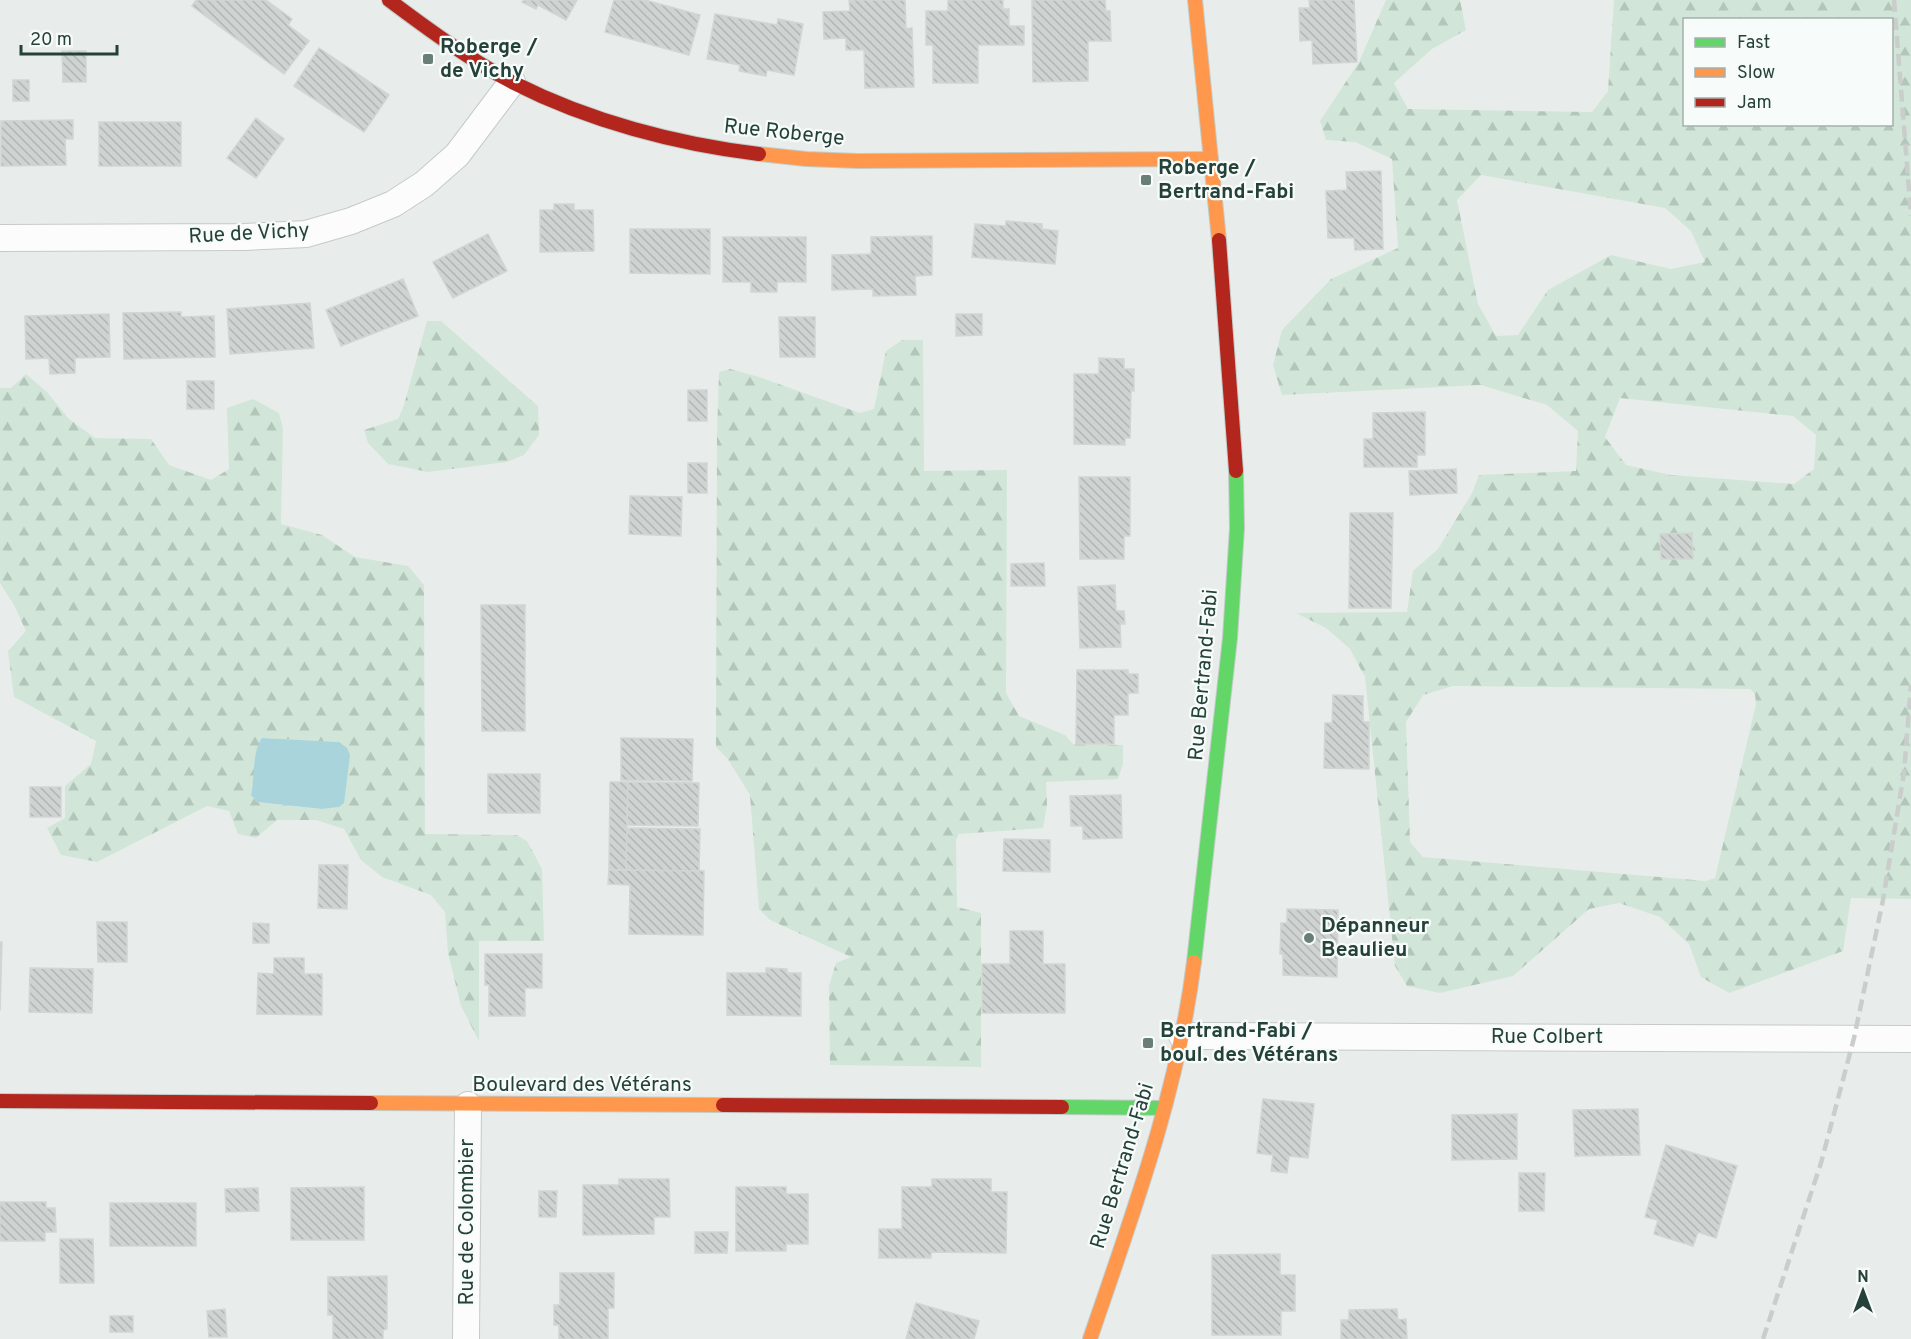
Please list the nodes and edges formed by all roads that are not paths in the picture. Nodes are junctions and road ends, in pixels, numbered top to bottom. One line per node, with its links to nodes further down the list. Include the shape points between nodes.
1 (389, 0): 3 (street, Rue Roberge)
2 (1195, 0): 4 (street, Rue Bertrand-Fabi)
3 (512, 82): 4 (street, Rue Roberge, via 625,126 779,157 853,161); 5 (street, Rue de Vichy, via 458,155 393,204 351,221 306,234)
4 (1211, 159): 6 (street, Rue Bertrand-Fabi, via 1236,456 1237,528 1223,706)
5 (0, 238)
6 (1182, 1036): 7 (street, Rue Colbert); 10 (street, Rue Bertrand-Fabi)
7 (1911, 1039)
8 (0, 1101): 9 (street, Boulevard des Vétérans)
9 (468, 1105): 10 (street, Boulevard des Vétérans); 11 (street, Rue de Colombier)
10 (1164, 1108): 12 (street, Rue Bertrand-Fabi)
11 (466, 1339)
12 (1090, 1339)

